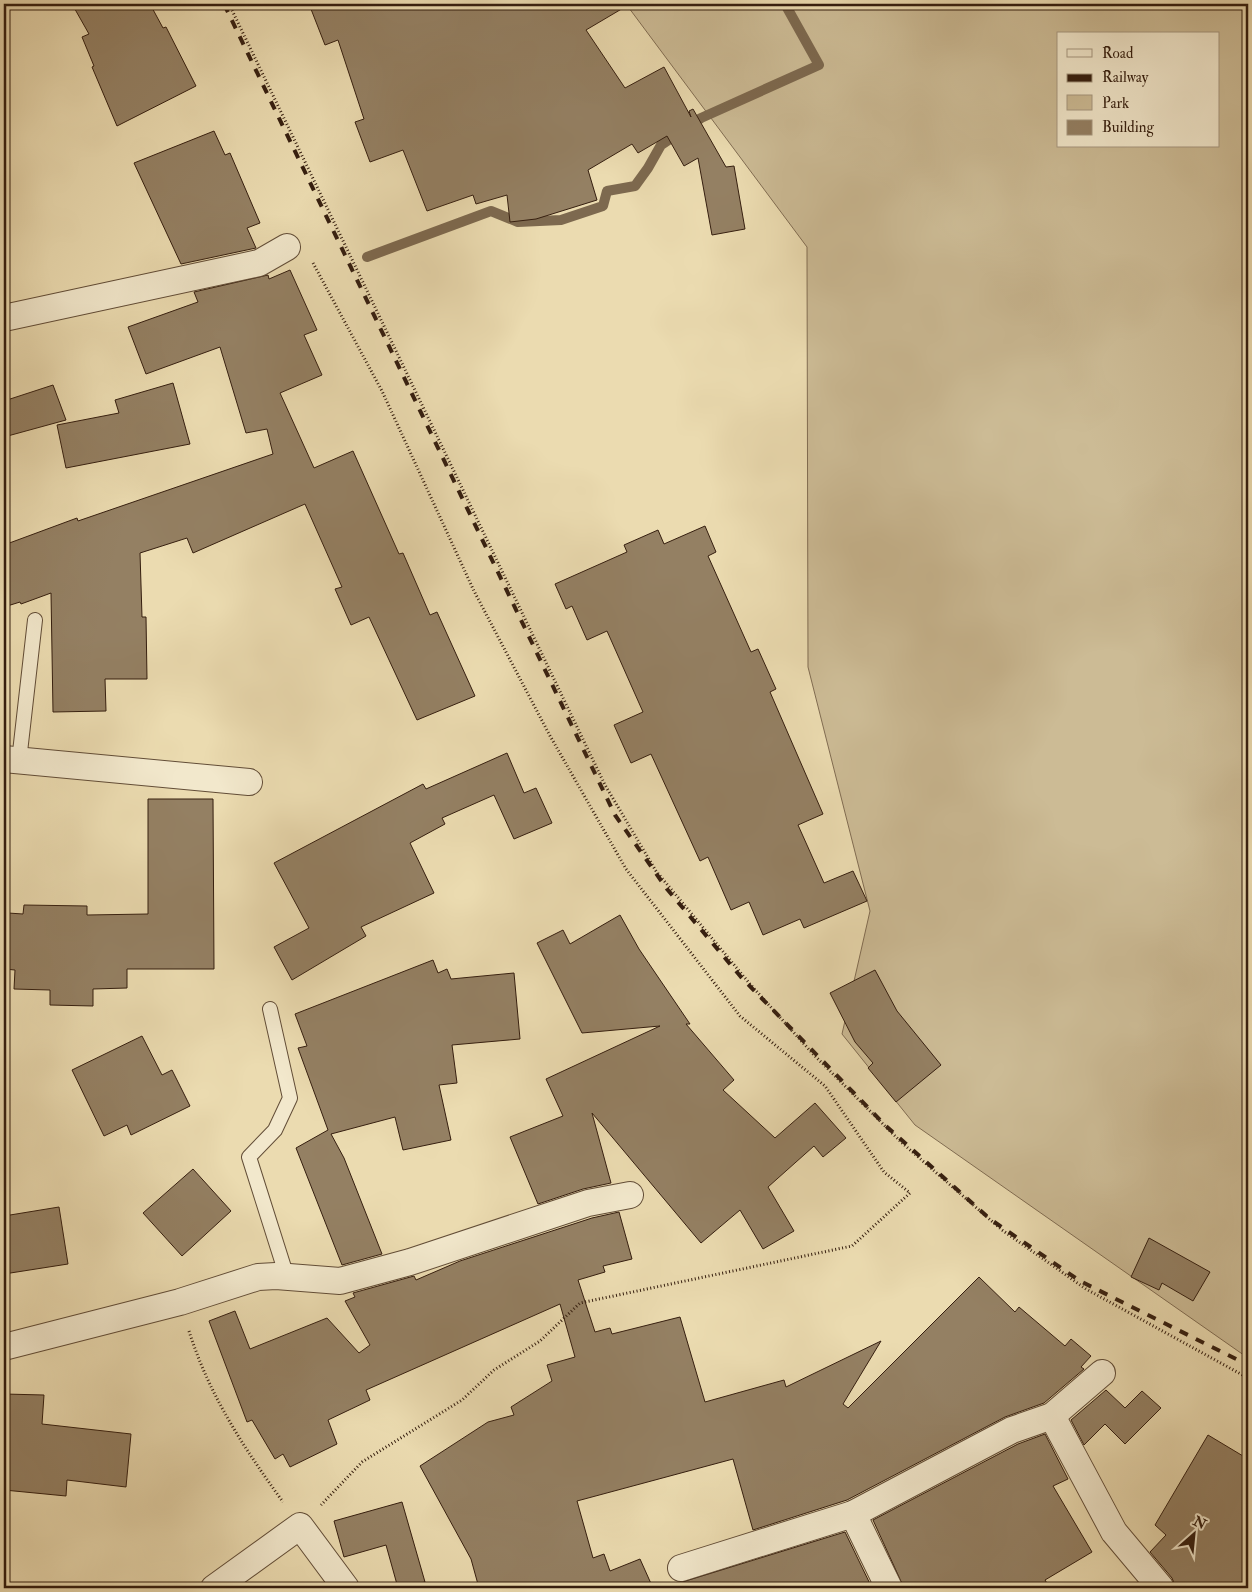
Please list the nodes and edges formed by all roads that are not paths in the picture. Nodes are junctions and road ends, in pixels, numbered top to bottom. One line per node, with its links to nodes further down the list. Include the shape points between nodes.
1 (288, 247): 2 (street, via 259,263)
2 (4, 318)
3 (35, 620): 4 (lane)
4 (11, 760): 5 (street)
5 (248, 782)
6 (270, 1009): 8 (lane, via 290,1098 275,1130 249,1157)
7 (630, 1195): 8 (street, via 588,1203 340,1282)
8 (287, 1278): 9 (street, via 258,1277 180,1302)
9 (4, 1347)
10 (1102, 1373): 11 (street)
11 (1052, 1416): 12 (street, via 1012,1430); 17 (street, via 1114,1532)
12 (853, 1514): 13 (street); 16 (street)
13 (680, 1568)
14 (214, 1588): 15 (street, via 300,1526)
15 (346, 1588)
16 (889, 1588)
17 (1161, 1588)

